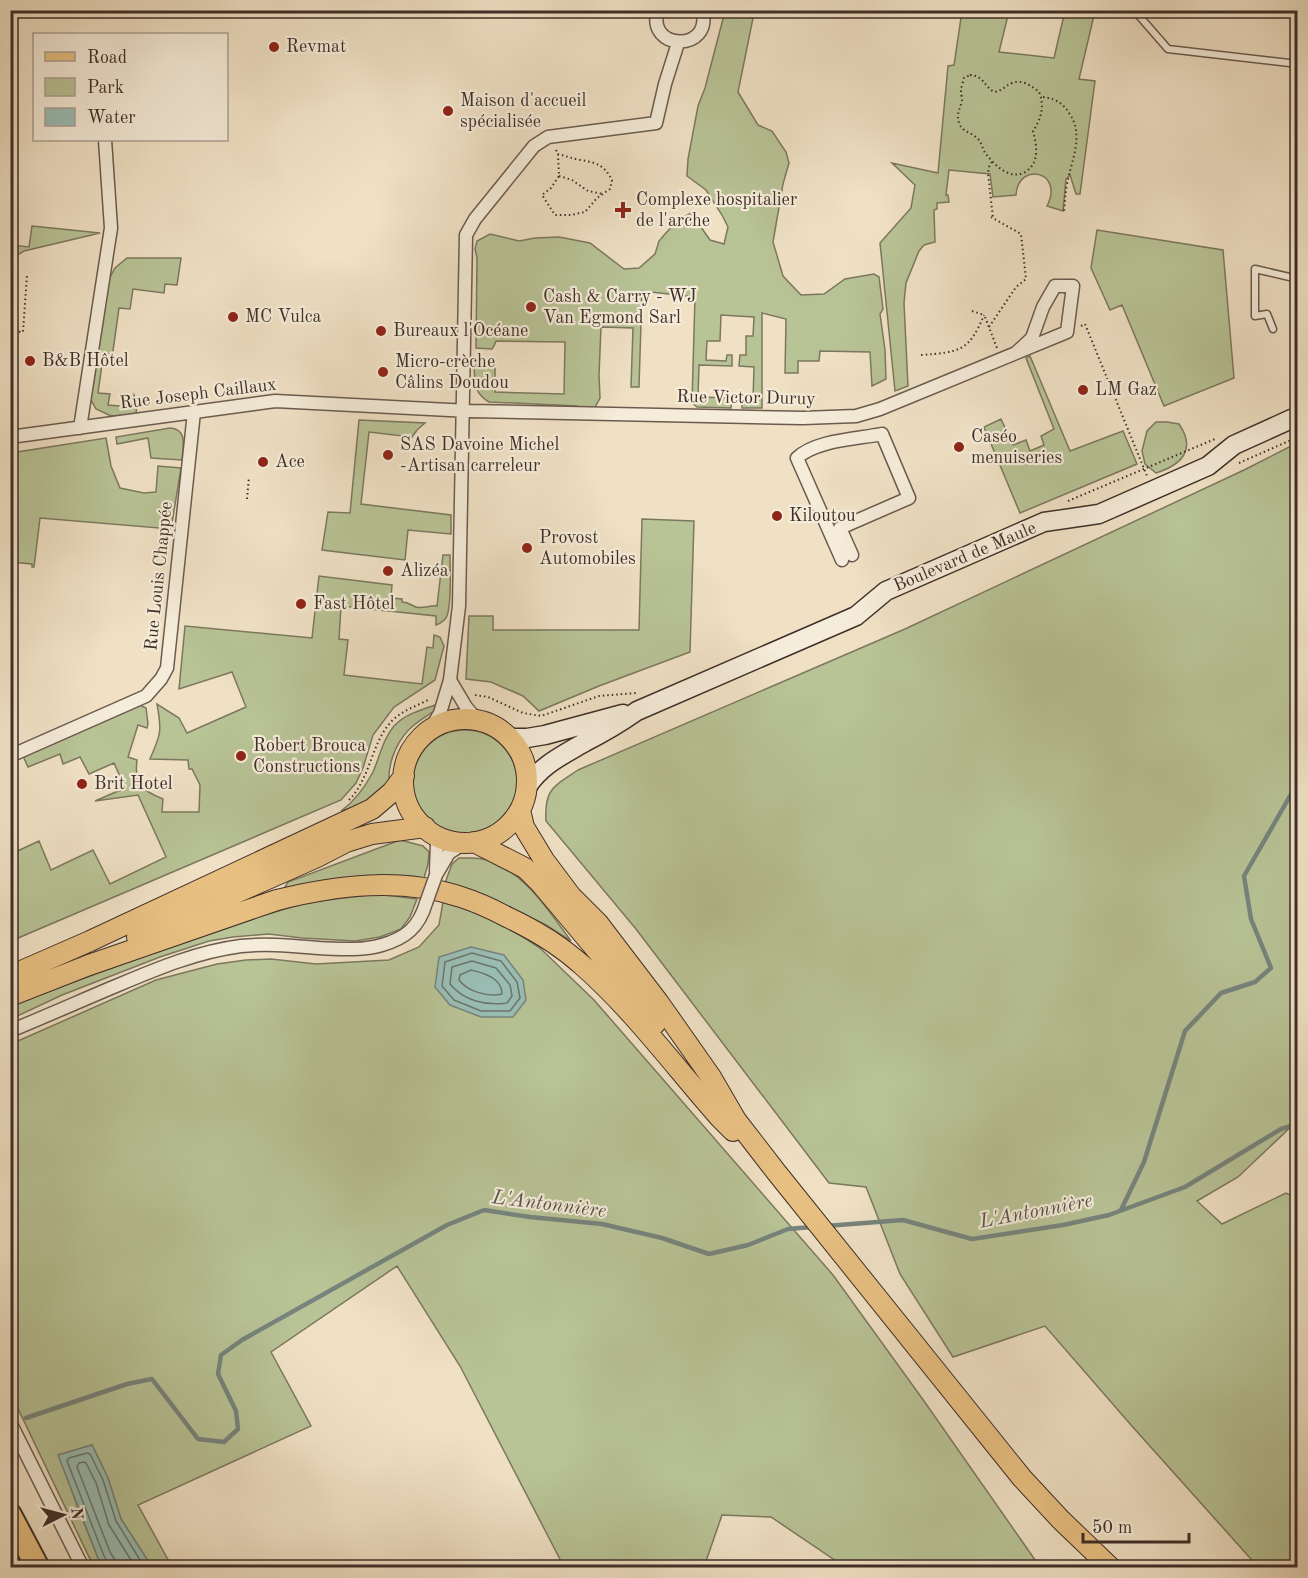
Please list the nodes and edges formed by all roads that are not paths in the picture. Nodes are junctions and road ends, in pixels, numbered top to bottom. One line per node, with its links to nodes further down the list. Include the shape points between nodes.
1 (658, 10): 4 (street, via 659,31)
2 (702, 10): 4 (street, via 704,22 698,35)
3 (1134, 10): 5 (lane, via 1168,49)
4 (678, 43): 10 (street, via 656,123 548,138 534,146 474,219 466,234)
5 (1298, 64)
6 (105, 141): 13 (street, via 111,228)
7 (1298, 279): 8 (lane, via 1255,268 1256,316 1267,314)
8 (1273, 329)
9 (1017, 352): 9 (street, Rue Victor Duruy, via 1032,338 1055,286 1073,286 1067,332); 10 (street, Rue Victor Duruy, via 856,416)
10 (463, 411): 11 (street, Rue Joseph Caillaux, via 275,401); 16 (street, via 459,606)
11 (194, 412): 13 (street, Rue Joseph Caillaux); 21 (street, Rue Louis Chappée, via 167,668 146,696)
12 (1298, 416): 17 (main road, Boulevard de Maule, via 1234,445 1208,466 1099,514 1044,522 886,591 856,616)
13 (80, 428): 14 (street, Rue Joseph Caillaux)
14 (10, 437)
15 (847, 557): 15 (street, via 840,528 909,498 882,434 822,445 797,458)
16 (451, 687): 18 (street); 19 (street)
17 (637, 711): 20 (main road, Boulevard de Maule, via 545,735); 23 (main road, Boulevard de Maule, via 556,759)
18 (477, 720): 19 (main road, via 453,720); 20 (main road, via 495,726)
19 (430, 730): 22 (main road, via 410,752)
20 (510, 738): 23 (main road, via 523,757)
21 (10, 756)
22 (404, 776): 25 (main road, via 408,804); 28 (main road, via 372,809)
23 (527, 787): 24 (main road)
24 (520, 810): 26 (main road, via 501,831); 31 (main road, via 524,827 544,860 659,1003)
25 (430, 831): 26 (main road, via 446,840); 27 (street, via 437,844); 29 (main road, via 372,834 346,842 257,888)
26 (470, 843): 27 (street, via 449,854); 31 (main road, via 525,868 541,884 716,1101)
27 (436, 875): 30 (street, bridge, via 422,916 401,938 383,945 347,950 243,946 208,952 163,966)
28 (10, 976)
29 (10, 994): 32 (main road, via 250,907 310,892 388,885 440,891 538,931 581,964 608,989 720,1118)
30 (10, 1031)
31 (736, 1120): 32 (main road)
32 (777, 1173): 37 (main road, via 1022,1478)
33 (10, 1422): 36 (street)
34 (10, 1515): 35 (highway)
35 (38, 1568)
36 (83, 1568)
37 (1111, 1568)

